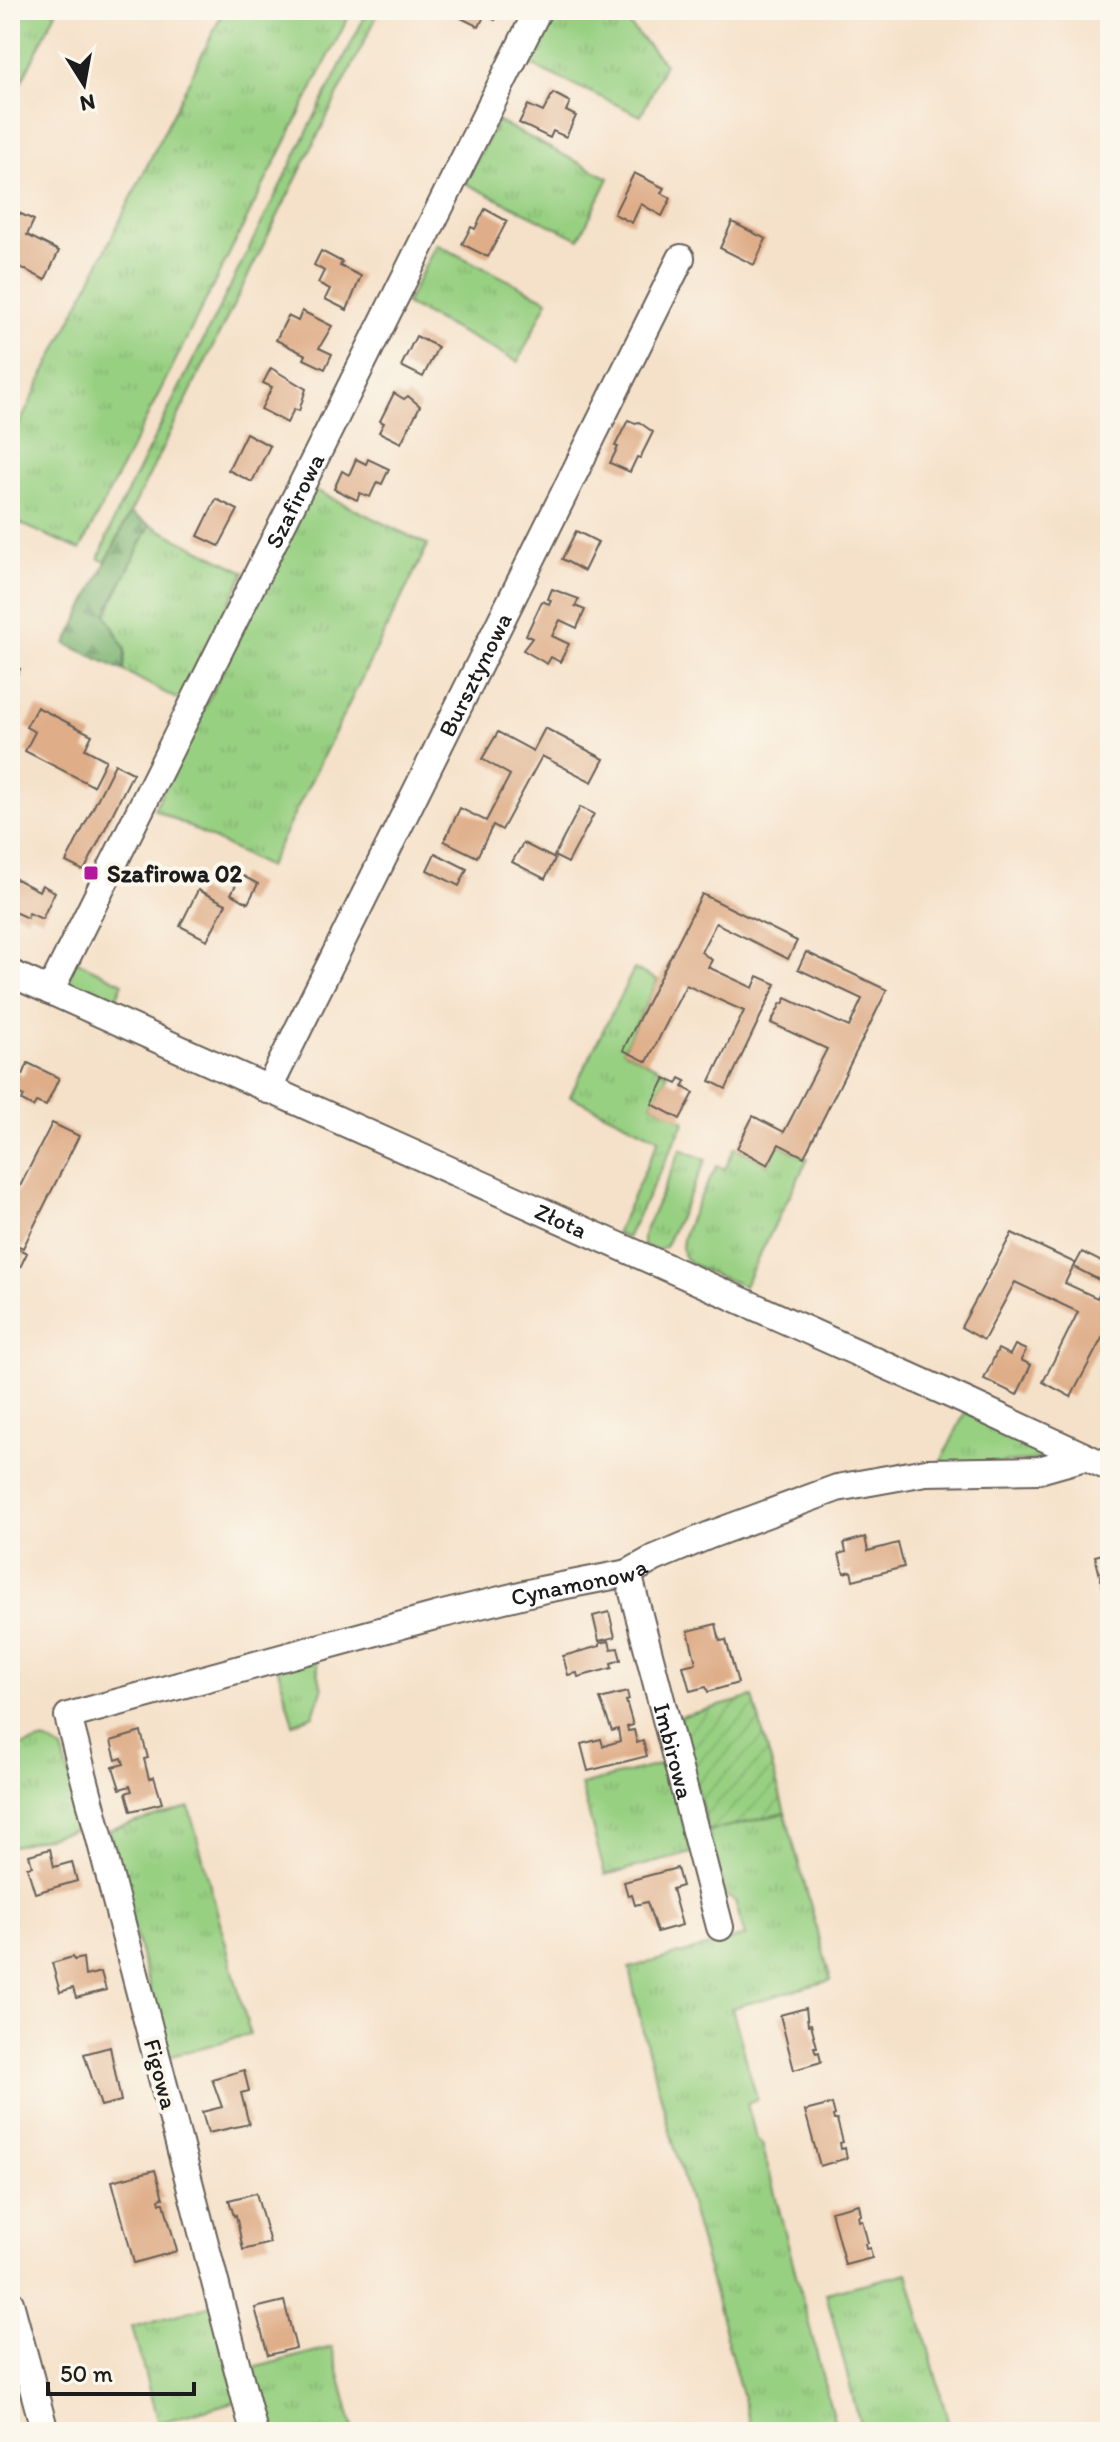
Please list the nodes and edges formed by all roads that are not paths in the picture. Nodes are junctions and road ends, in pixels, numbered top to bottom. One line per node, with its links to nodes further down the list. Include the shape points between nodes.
1 (538, 10): 4 (street, Szafirowa)
2 (681, 258): 5 (street, Bursztynowa)
3 (10, 973): 4 (street, Złota)
4 (50, 991): 5 (street, Złota)
5 (268, 1090): 6 (street, Złota)
6 (1085, 1457): 7 (street, Złota); 8 (street, Cynamonowa, via 1039,1470 926,1472 837,1488 710,1535)
7 (1110, 1468)
8 (628, 1573): 9 (street, Cynamonowa, via 435,1616); 10 (street, Imbirowa)
9 (68, 1716): 13 (street, Figowa)
10 (720, 1927)
11 (10, 2303): 12 (street)
12 (45, 2432)
13 (254, 2432)

